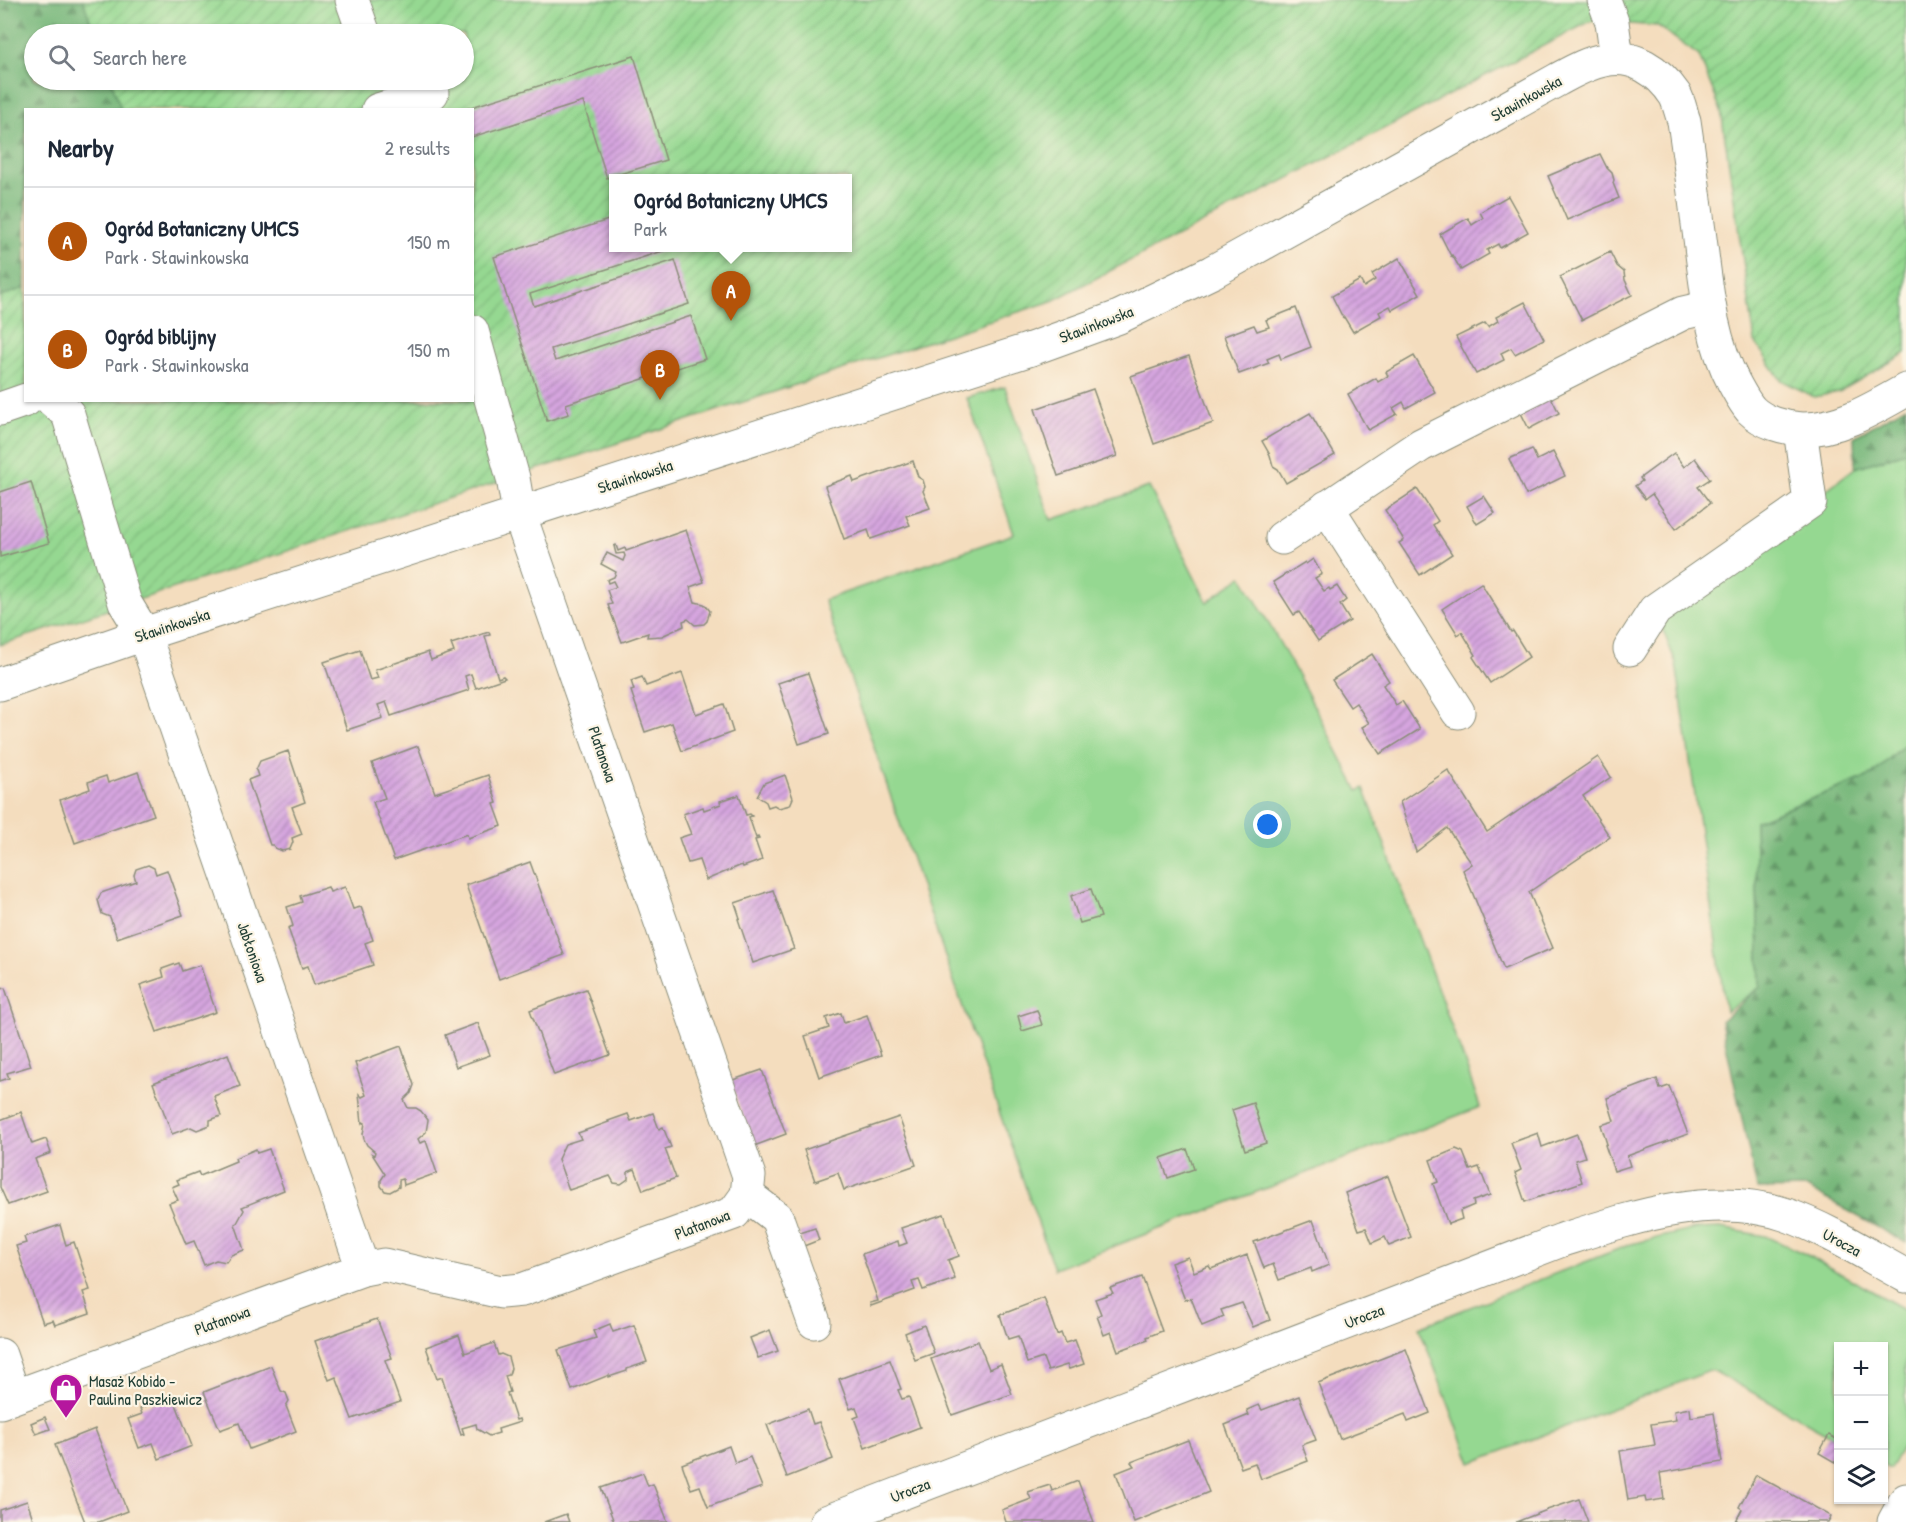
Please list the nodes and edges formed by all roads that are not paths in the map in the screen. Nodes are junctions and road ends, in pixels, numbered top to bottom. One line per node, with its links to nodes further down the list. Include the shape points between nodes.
1 (352, 0): 3 (street)
2 (1604, 0): 4 (street)
3 (360, 24)
4 (1617, 58): 7 (street, Sławinkowska, via 1647,66 1662,78 1676,96 1684,121); 15 (street, Sławinkowska, via 1580,68 1212,272 1119,316 1031,349)
5 (431, 90): 6 (street, via 432,93)
6 (382, 98)
7 (1696, 310): 13 (street, Sławinkowska, via 1751,410 1767,421); 14 (street, via 1421,446)
8 (474, 338): 15 (street, Platanowa)
9 (1906, 390): 13 (street, Sławinkowska, via 1839,424)
10 (24, 401): 12 (street)
11 (54, 402): 17 (street, Jabłoniowa, via 68,414 126,603)
12 (0, 409)
13 (1800, 429): 18 (street, via 1810,502 1655,610)
14 (1327, 507): 16 (street); 20 (street)
15 (519, 513): 17 (street, Sławinkowska); 21 (street, Platanowa, via 749,1176)
16 (1282, 538)
17 (144, 634): 19 (street, Sławinkowska); 22 (street, Jabłoniowa)
18 (1630, 649)
19 (0, 684)
20 (1458, 712)
21 (747, 1195): 22 (street, Platanowa, via 734,1213 522,1290 501,1292 384,1265); 24 (street, via 777,1218)
22 (363, 1269): 26 (street, Platanowa)
23 (1906, 1276): 28 (street, Urocza, via 1788,1216 1754,1207 1720,1204 1646,1215 1551,1244)
24 (814, 1322)
25 (0, 1355): 26 (street)
26 (7, 1399)
27 (1906, 1500): 29 (street)
28 (826, 1522)
29 (1894, 1522)

